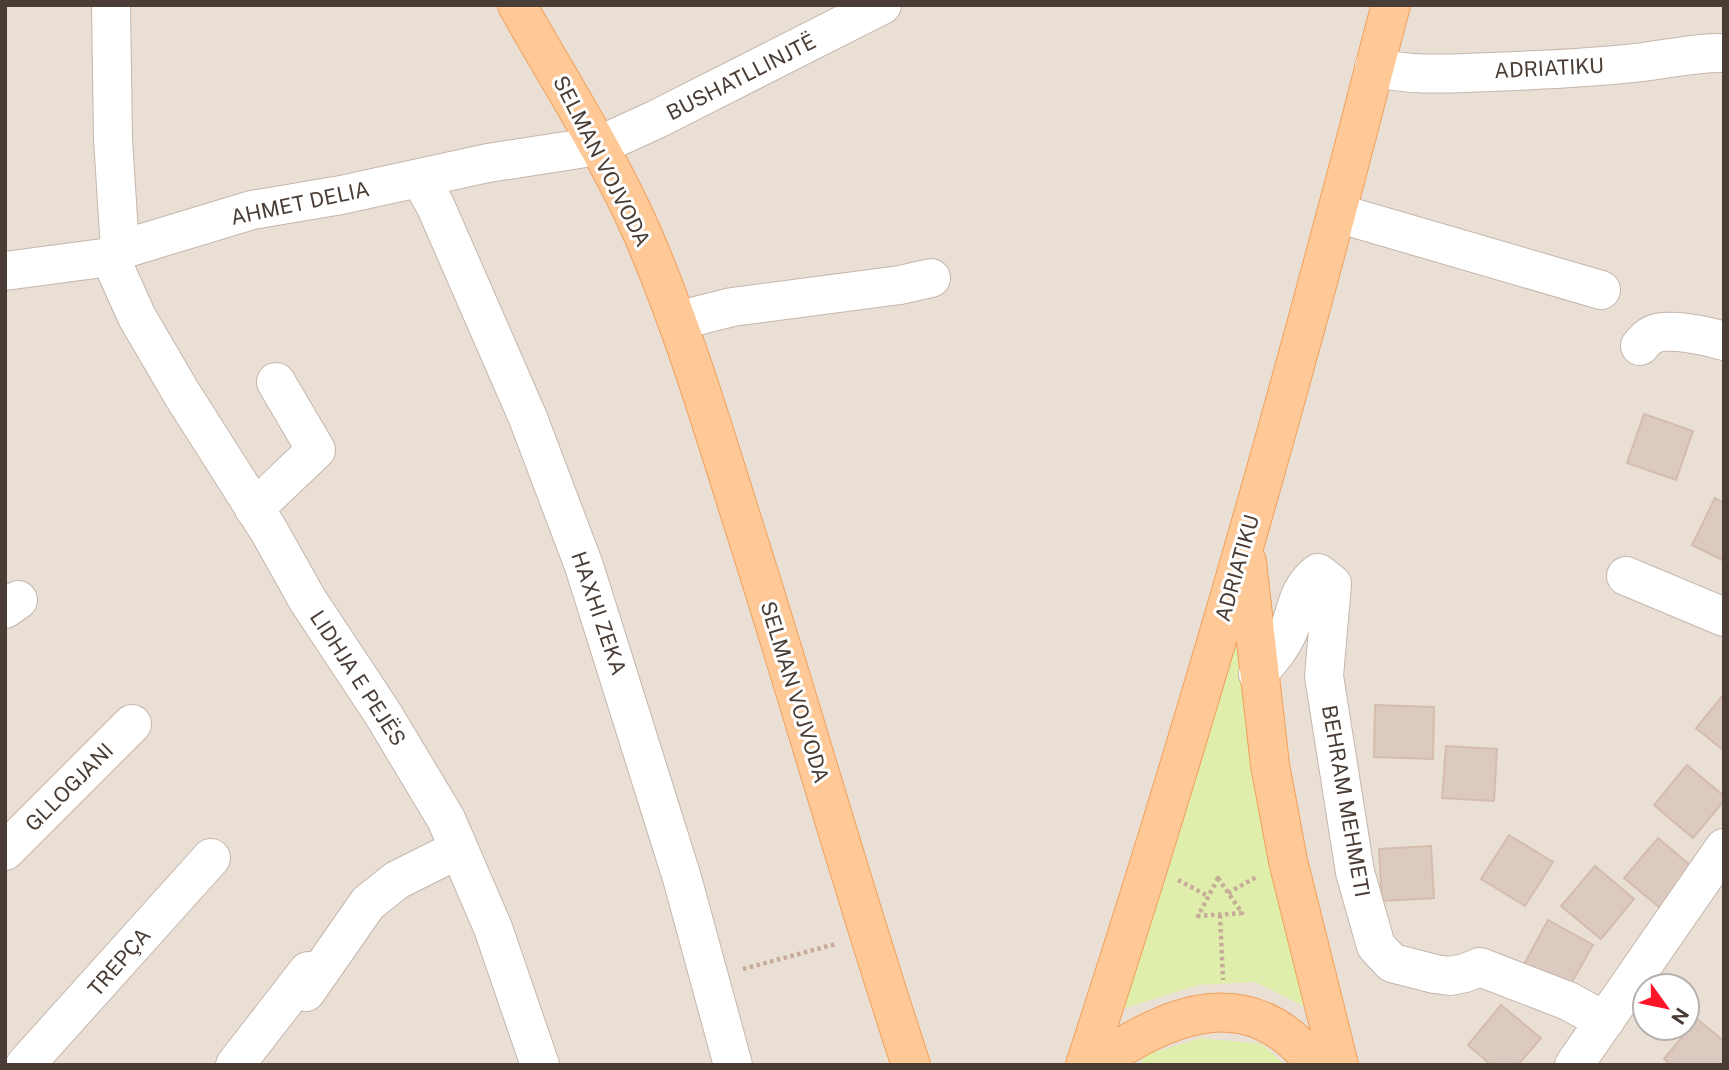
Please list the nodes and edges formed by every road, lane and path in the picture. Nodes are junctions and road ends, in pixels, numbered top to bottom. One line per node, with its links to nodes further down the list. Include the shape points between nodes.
1 (111, 5): 10 (street)
2 (517, 5): 7 (main road, SELMAN VOJVODA)
3 (882, 5): 7 (street, BUSHATLLINJTË)
4 (1391, 5): 6 (main road, ADRIATIKU)
5 (1724, 53): 6 (street, ADRIATIKU, via 1562,69 1424,74)
6 (1374, 67): 9 (main road, ADRIATIKU)
7 (598, 146): 8 (street, AHMET DELIA); 14 (main road, SELMAN VOJVODA, via 643,236)
8 (420, 178): 10 (street, AHMET DELIA, via 253,211); 30 (street, HAXHI ZEKA, via 528,418 584,566)
9 (1337, 213): 13 (street); 19 (main road, ADRIATIKU)
10 (115, 254): 11 (street, AHMET DELIA); 18 (street, LIDHJA E PEJËS, via 137,317)
11 (5, 271)
12 (931, 278): 14 (street, via 732,306)
13 (1601, 289)
14 (677, 321): 29 (main road, SELMAN VOJVODA)
15 (1724, 341): 16 (street, via 1662,332)
16 (1640, 346)
17 (276, 382): 18 (street, via 316,450)
18 (254, 509): 25 (street, LIDHJA E PEJËS, via 383,714)
19 (1244, 542): 22 (main road); 38 (main road, ADRIATIKU, via 1163,821)
20 (1626, 576): 21 (street)
21 (1724, 617)
22 (1258, 674): 32 (street, BEHRAM MEHMETI, via 1287,632 1301,590 1318,573 1332,584 1324,676 1355,873 1376,946 1392,963 1435,974 1450,976 1480,967 1568,1001); 41 (main road, via 1288,861)
23 (132, 724): 26 (street, GLLOGJANI)
24 (1724, 848): 32 (street)
25 (459, 849): 34 (street, via 397,880 368,903); 35 (street, LIDHJA E PEJËS, via 493,928)
26 (5, 850)
27 (211, 858): 33 (street, TREPÇA)
28 (1220, 915): 28 (path, via 1242,913 1218,878 1198,916); 31 (path)
29 (868, 936): 30 (path); 37 (main road, SELMAN VOJVODA)
30 (709, 979): 36 (street, HAXHI ZEKA)
31 (1228, 1012): 39 (main road, via 1178,1019 1137,1036); 40 (main road, via 1273,1024)
32 (1605, 1021): 42 (street)
33 (25, 1065)
34 (235, 1065)
35 (540, 1065)
36 (733, 1065)
37 (911, 1065)
38 (1085, 1065)
39 (1094, 1065)
40 (1317, 1065)
41 (1339, 1065)
42 (1574, 1065)

